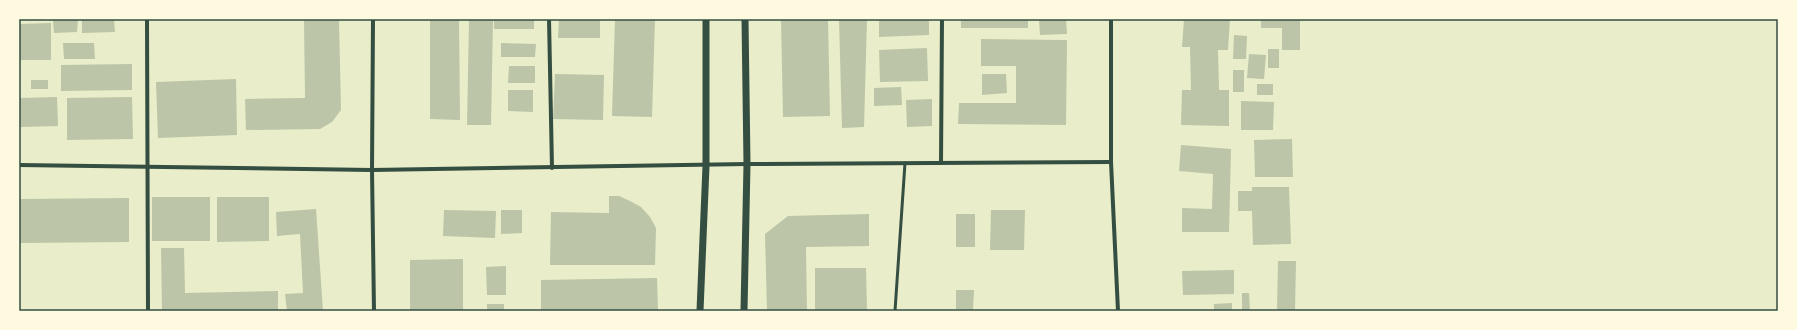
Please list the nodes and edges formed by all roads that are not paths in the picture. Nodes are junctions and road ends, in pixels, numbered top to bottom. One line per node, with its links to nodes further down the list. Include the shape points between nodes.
1 (147, 19): 14 (street)
2 (373, 19): 16 (street)
3 (550, 19): 15 (street)
4 (706, 19): 13 (street)
5 (745, 19): 11 (street)
6 (942, 19): 10 (street)
7 (1111, 19): 8 (street)
8 (1111, 162): 10 (street); 22 (street)
9 (905, 163): 10 (street); 11 (street); 21 (lane)
10 (941, 163)
11 (747, 164): 13 (street); 20 (street)
12 (19, 165): 14 (street)
13 (706, 166): 15 (street); 19 (street)
14 (149, 167): 16 (street); 17 (street)
15 (552, 168): 16 (street)
16 (372, 170): 18 (street)
17 (148, 311)
18 (374, 311)
19 (700, 311)
20 (744, 311)
21 (895, 311)
22 (1118, 311)

